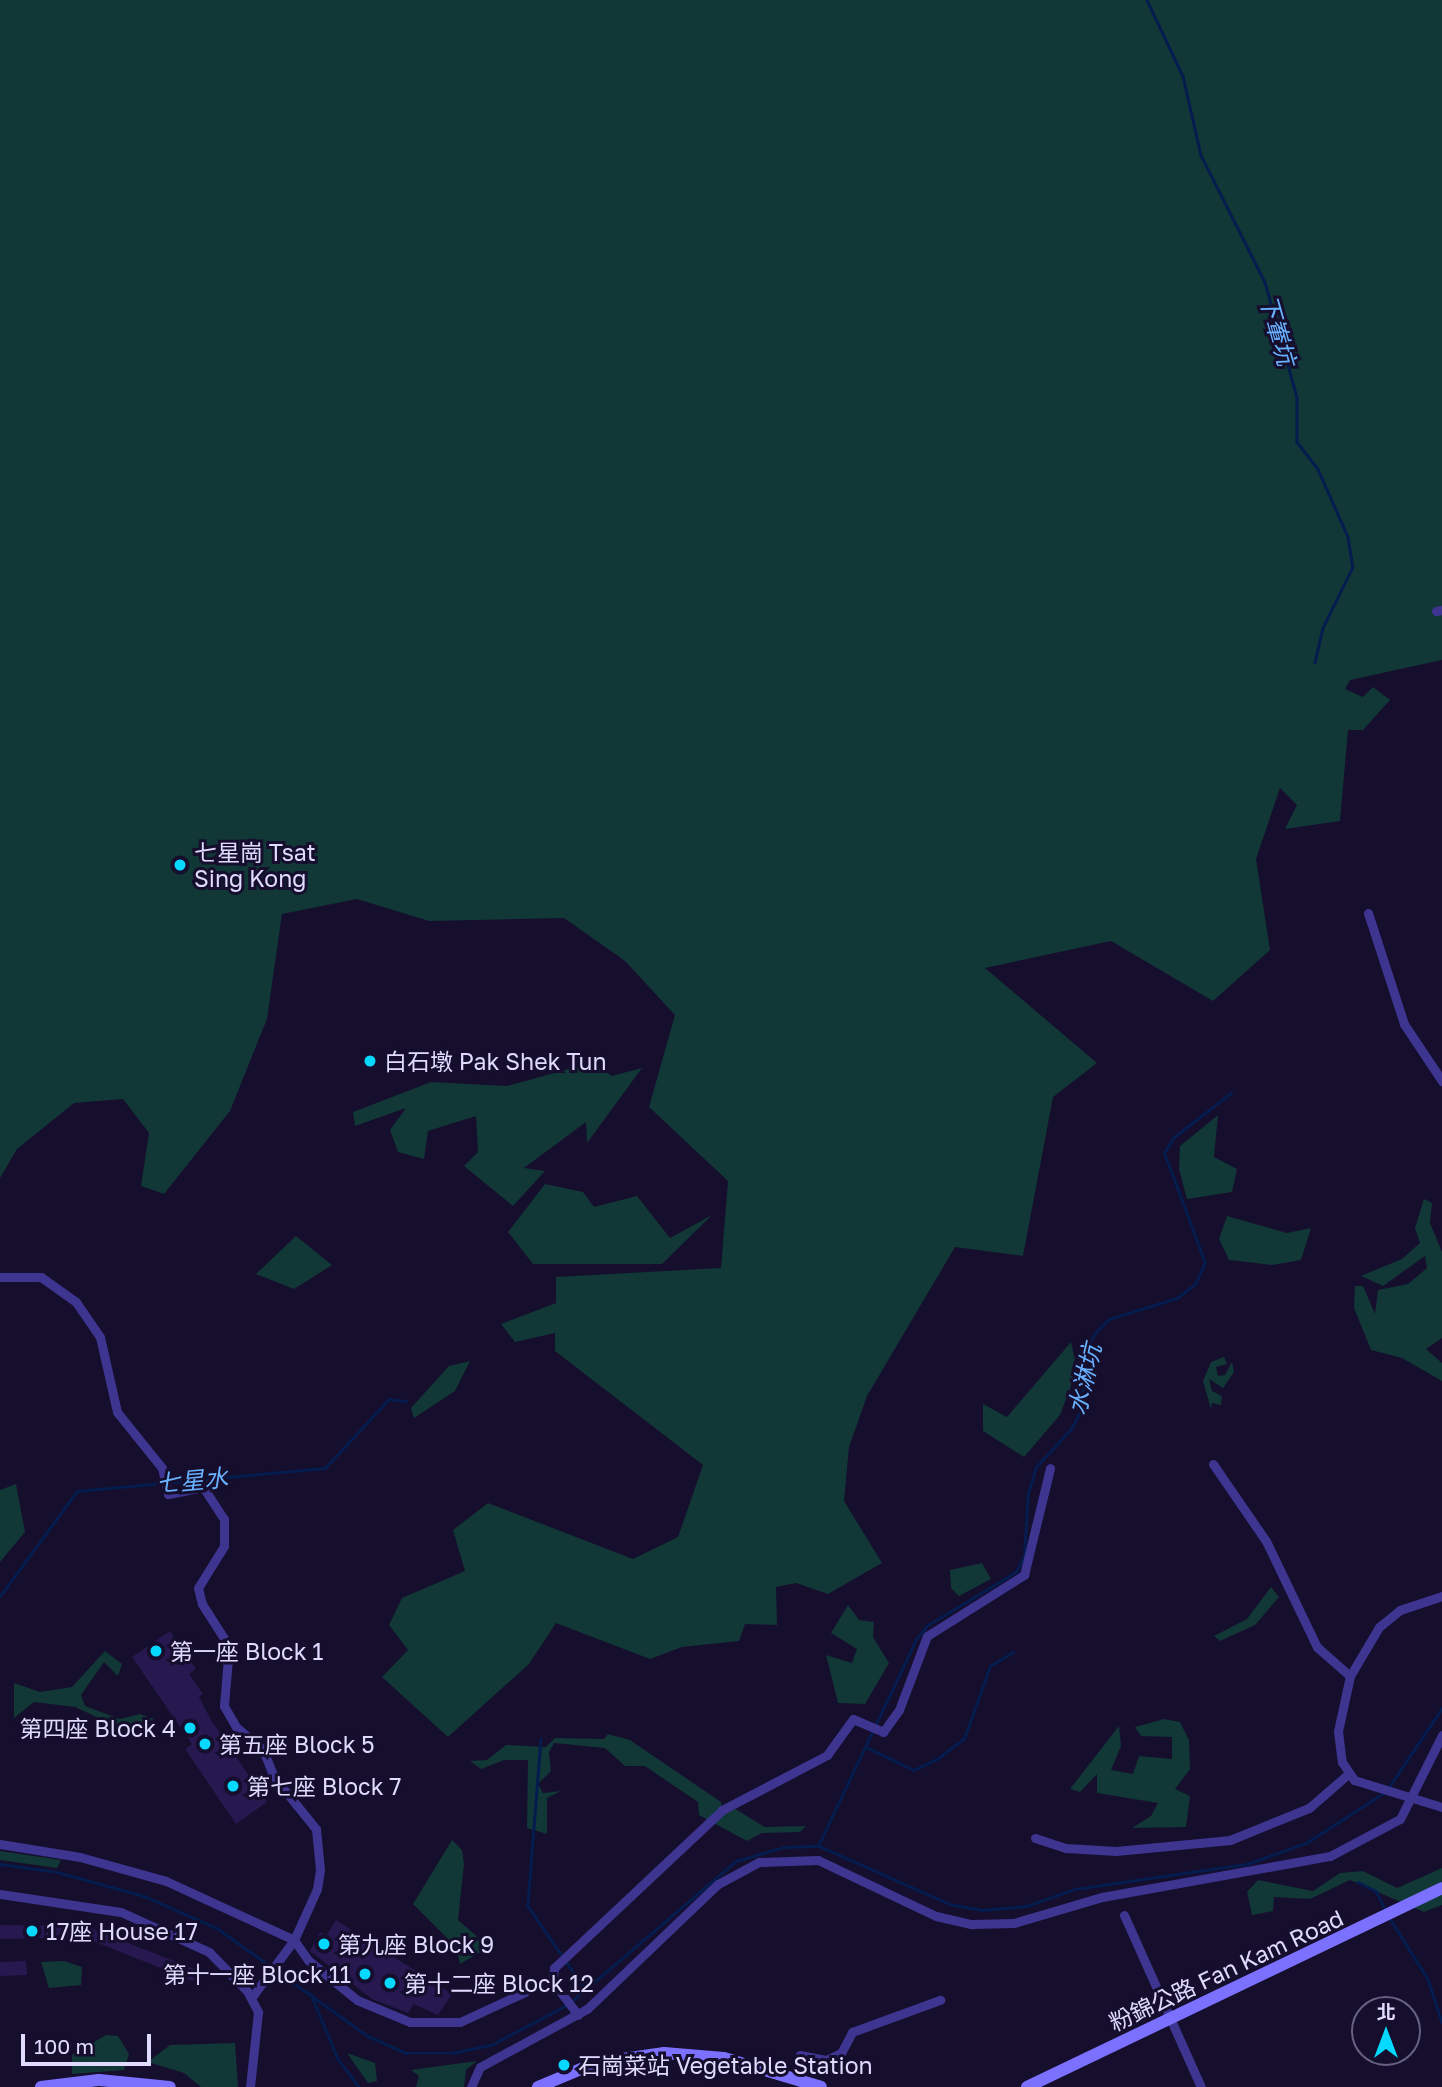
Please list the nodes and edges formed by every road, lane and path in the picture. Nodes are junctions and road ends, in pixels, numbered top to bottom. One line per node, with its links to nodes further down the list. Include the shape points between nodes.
1 (1368, 913): 2 (street, via 1404,1024)
2 (1442, 1081)
3 (0, 1277): 17 (street, via 49,1280 86,1314 105,1351 117,1412 165,1476 168,1494 204,1487 224,1519 224,1546 198,1588 202,1604 229,1646 224,1706 236,1727 263,1750 274,1777 316,1829 320,1880)
4 (1213, 1464): 7 (street, via 1266,1541 1317,1647)
5 (1050, 1468): 21 (street, via 1024,1575 927,1636 899,1710 883,1732 853,1719 827,1755 722,1810 554,1968 556,1986)
6 (1442, 1596): 7 (street, via 1391,1616)
7 (1350, 1676): 9 (street, via 1338,1731)
8 (1442, 1735): 10 (street)
9 (1348, 1775): 10 (street, via 1360,1783); 12 (street, via 1310,1808 1230,1840 1115,1851 1066,1848)
10 (1415, 1797): 11 (street); 21 (street, via 1388,1828 1316,1861 1102,1897 1014,1923 954,1921 912,1907 818,1860 767,1860 718,1884)
11 (1442, 1807)
12 (1035, 1838)
13 (0, 1844): 17 (street, via 80,1857 166,1881)
14 (1442, 1888): 22 (main road, 粉錦公路 Fan Kam Road)
15 (0, 1894): 19 (street, via 80,1903 175,1932 219,1960)
16 (1124, 1915): 22 (street)
17 (294, 1940): 18 (street, via 308,1960 357,2000 410,2022 460,2022); 19 (street)
18 (525, 1992)
19 (252, 1997): 26 (street, via 259,2022)
20 (940, 2000): 23 (street, via 852,2032 841,2053 826,2060 800,2055)
21 (576, 2012): 27 (street, via 485,2064 474,2074)
22 (1169, 2020): 30 (main road, 粉錦公路 Fan Kam Road); 31 (street)
23 (796, 2079): 28 (main road, via 724,2058 653,2053 595,2063); 29 (main road)
24 (41, 2087): 25 (main road, via 111,2080)
25 (170, 2087)
26 (250, 2087)
27 (471, 2087)
28 (538, 2087)
29 (821, 2087)
30 (1027, 2087)
31 (1200, 2087)

